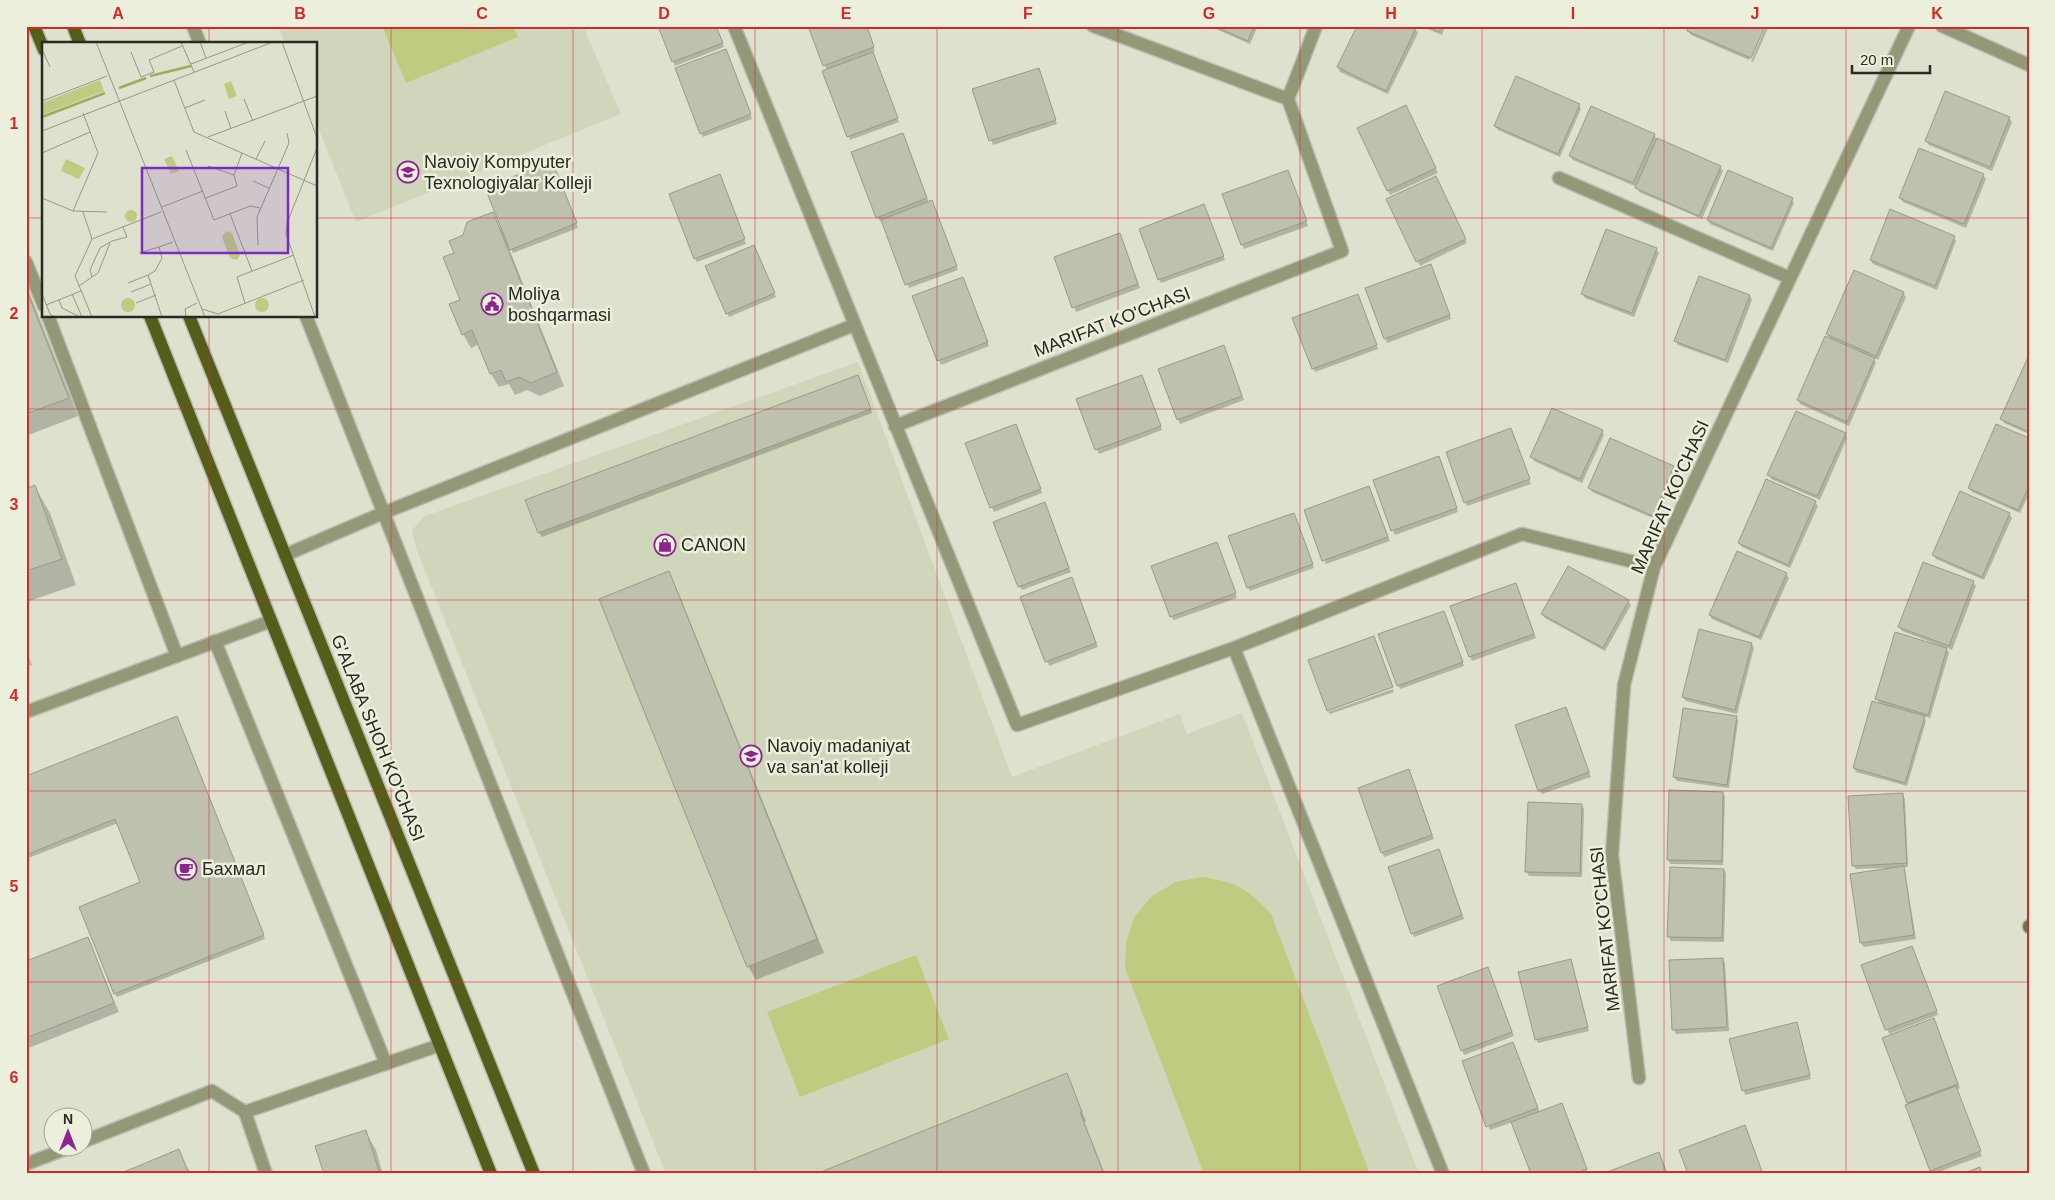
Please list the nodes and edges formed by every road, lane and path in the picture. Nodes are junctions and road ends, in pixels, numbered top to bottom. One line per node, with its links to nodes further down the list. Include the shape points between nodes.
1 (34, 26): 11 (main road)
2 (73, 26): 9 (main road)
3 (193, 26): 10 (street)
4 (734, 26): 22 (street)
5 (1093, 26): 13 (street)
6 (1316, 26): 13 (street)
7 (1909, 26): 16 (street, MARIFAT KO'CHASI)
8 (1942, 26): 12 (street)
9 (79, 42)
10 (199, 42)
11 (42, 45)
12 (2029, 65)
13 (1288, 99): 23 (street, MARIFAT KO'CHASI, via 1342,251)
14 (1559, 178): 16 (street)
15 (26, 262): 17 (street)
16 (1790, 278): 26 (street, MARIFAT KO'CHASI)
17 (42, 301)
18 (49, 318): 30 (street)
19 (151, 318): 27 (main road)
20 (190, 318): 25 (main road, G'ALABA SHOH KO'CHASI)
21 (307, 318): 24 (street)
22 (854, 325): 23 (street); 24 (street)
23 (895, 426): 29 (street, via 1017,726)
24 (383, 513): 25 (street); 42 (street)
25 (285, 555): 41 (main road, G'ALABA SHOH KO'CHASI)
26 (1654, 567): 29 (street, via 1522,534); 34 (street, MARIFAT KO'CHASI, via 1624,685 1612,855)
27 (271, 621): 28 (street); 32 (main road)
28 (215, 641): 30 (street); 33 (street)
29 (1234, 648): 43 (street)
30 (177, 656): 31 (street)
31 (26, 712)
32 (440, 1046): 33 (street); 40 (main road)
33 (386, 1064): 35 (street)
34 (1639, 1078)
35 (245, 1112): 36 (street, via 212,1091); 39 (street)
36 (92, 1138)
37 (42, 1158): 38 (street)
38 (26, 1164)
39 (266, 1174)
40 (491, 1174)
41 (534, 1174)
42 (644, 1174)
43 (1443, 1174)

